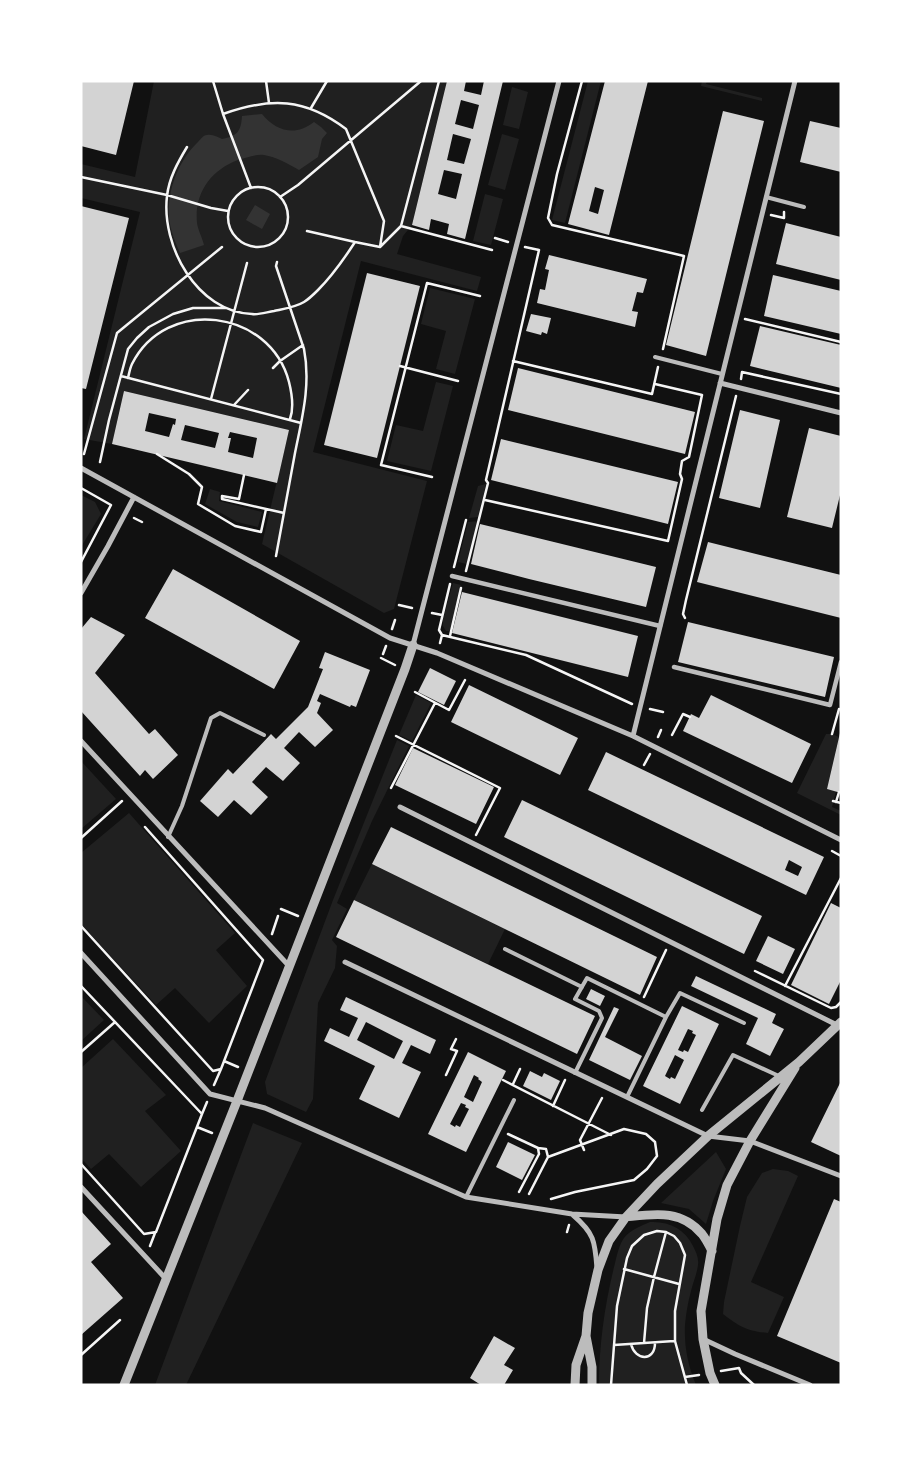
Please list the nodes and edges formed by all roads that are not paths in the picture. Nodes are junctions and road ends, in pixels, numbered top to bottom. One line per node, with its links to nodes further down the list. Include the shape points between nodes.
1 (559, 81): 14 (street)
2 (795, 81): 3 (street)
3 (766, 197): 4 (lane); 6 (street)
4 (804, 207)
5 (655, 357): 6 (lane)
6 (722, 374): 7 (street)
7 (720, 383): 8 (street); 13 (street)
8 (841, 413)
9 (81, 468): 10 (street)
10 (134, 497): 12 (street); 14 (street, via 390,638)
11 (452, 576): 13 (street)
12 (81, 593)
13 (660, 626): 18 (street)
14 (413, 645): 18 (street); 26 (street)
15 (841, 662): 16 (street, via 830,705)
16 (674, 667)
17 (264, 735): 21 (lane, via 220,713 211,718 182,806)
18 (633, 736): 22 (street)
19 (81, 741): 21 (street)
20 (400, 807): 30 (street)
21 (168, 837): 26 (street)
22 (841, 840)
23 (505, 949): 27 (lane)
24 (81, 953): 36 (street, via 210,1094)
25 (345, 962): 32 (street)
26 (289, 966): 36 (street)
27 (582, 987): 28 (lane, via 586,978); 32 (lane, via 576,999 600,1011 602,1018)
28 (666, 1017): 29 (lane, via 680,993); 34 (lane)
29 (744, 1023)
30 (839, 1024): 31 (street)
31 (800, 1062): 33 (street); 39 (street)
32 (575, 1073): 34 (street)
33 (780, 1077): 37 (lane, via 733,1055); 38 (street)
34 (627, 1097): 38 (street)
35 (514, 1100): 42 (lane)
36 (237, 1101): 42 (street, via 266,1108); 47 (street)
37 (702, 1110)
38 (708, 1136): 39 (street); 44 (street)
39 (750, 1142): 40 (street); 45 (street, via 727,1186)
40 (841, 1176)
41 (81, 1186): 47 (street)
42 (466, 1197): 43 (street)
43 (572, 1214): 44 (street); 46 (street, via 583,1223 595,1244)
44 (626, 1217): 45 (street, via 675,1216 701,1233); 46 (street, via 609,1241)
45 (712, 1251): 49 (street, via 701,1311)
46 (598, 1270): 48 (street)
47 (166, 1279): 50 (street)
48 (586, 1336): 51 (street, via 576,1365); 52 (street)
49 (703, 1339): 53 (street); 54 (street)
50 (124, 1385)
51 (574, 1385)
52 (592, 1385)
53 (715, 1385)
54 (810, 1385)

